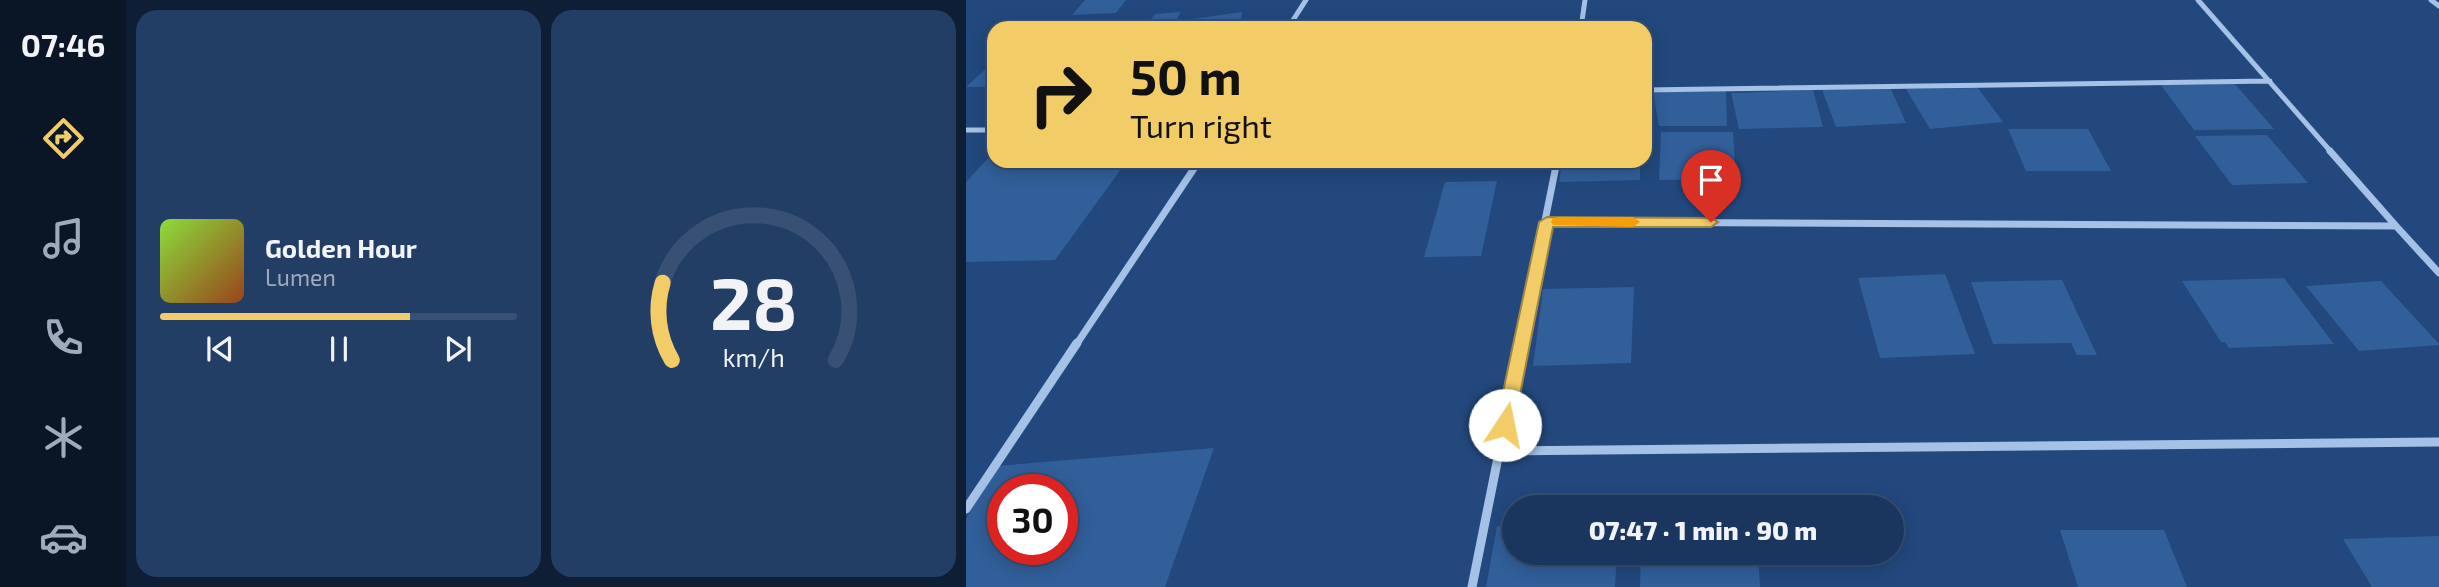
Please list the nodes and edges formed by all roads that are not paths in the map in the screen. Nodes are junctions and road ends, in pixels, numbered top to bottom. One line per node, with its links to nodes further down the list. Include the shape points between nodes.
1 (1307, 0): 6 (street)
2 (1585, 0): 7 (street)
3 (2198, 0): 8 (street)
4 (2431, 0): 5 (street)
5 (2439, 6)
6 (1293, 21)
7 (1581, 21)
8 (2270, 81): 9 (street); 15 (street)
9 (1652, 90)
10 (966, 130): 11 (street)
11 (987, 130)
12 (1194, 168): 19 (street)
13 (1556, 168): 14 (street)
14 (1547, 222): 15 (street); 18 (street)
15 (2396, 226): 16 (street)
16 (2439, 273)
17 (2439, 442): 18 (street)
18 (1500, 451): 20 (street)
19 (966, 509)
20 (1472, 587)

